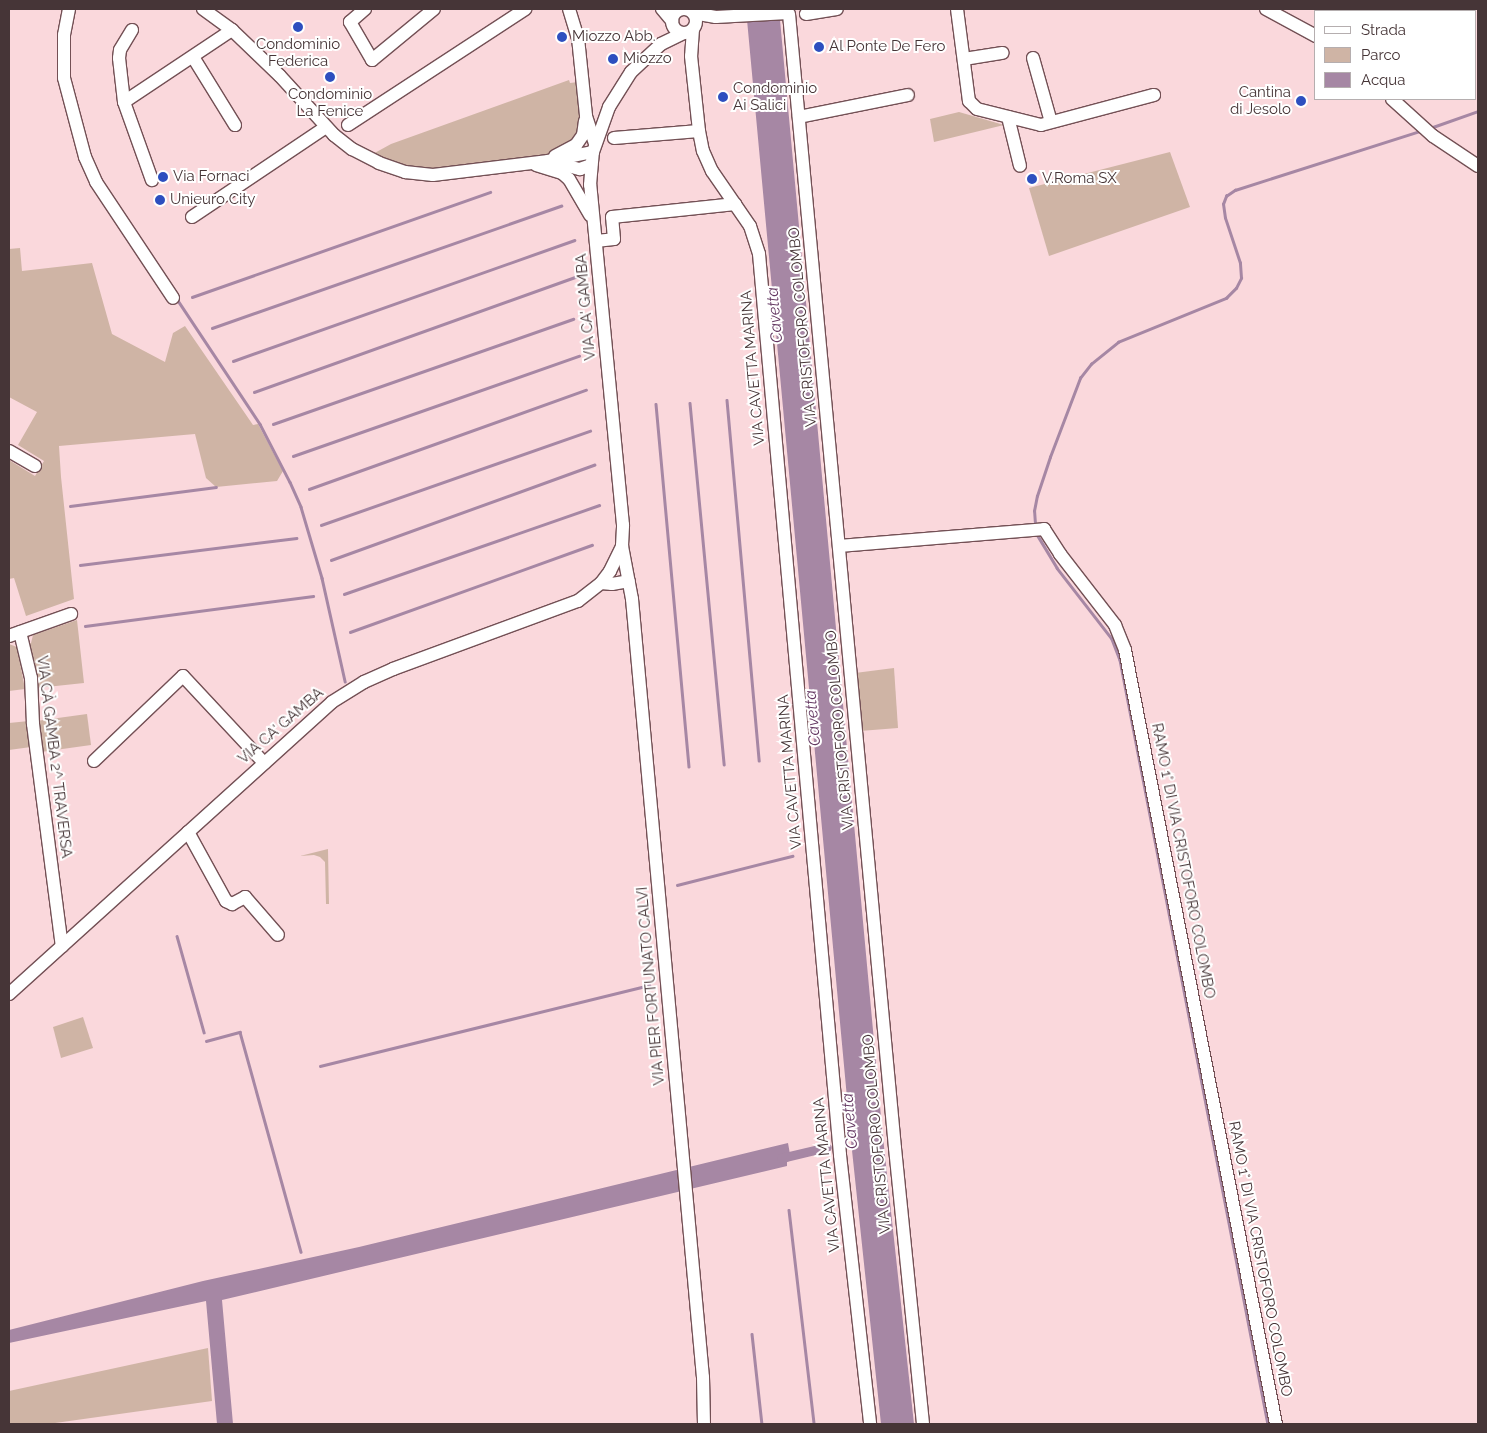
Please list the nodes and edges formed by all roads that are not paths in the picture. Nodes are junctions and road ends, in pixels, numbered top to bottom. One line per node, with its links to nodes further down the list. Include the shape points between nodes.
1 (69, 9): 46 (street, via 64,35 64,78 85,157 96,182)
2 (203, 9): 15 (street)
3 (365, 9): 4 (street, via 350,22 372,60)
4 (434, 9)
5 (525, 9): 32 (street)
6 (568, 9): 27 (street, via 578,38)
7 (662, 9): 16 (street)
8 (837, 9): 12 (street)
9 (957, 9): 21 (street)
10 (1266, 9): 17 (street)
11 (684, 11): 13 (street); 16 (street, via 675,14); 16 (street, VIA CAVETTA MARINA, via 696,19)
12 (790, 12): 13 (street); 28 (street, VIA CRISTOFORO COLOMBO)
13 (721, 17): 16 (street, VIA CA' GAMBA)
14 (132, 30): 26 (street, via 119,58)
15 (232, 30): 19 (street); 33 (street, via 286,81)
16 (685, 31): 35 (street, VIA CAVETTA MARINA); 37 (street, VIA CA' GAMBA, via 661,44 635,66 605,114)
17 (1314, 35)
18 (1003, 54): 21 (street)
19 (193, 57): 26 (street); 31 (street)
20 (1033, 58): 30 (street)
21 (964, 59): 29 (street, via 969,101 973,106)
22 (908, 95): 28 (street)
23 (1154, 95): 30 (street)
24 (1393, 100): 34 (street)
25 (1403, 100): 34 (street)
26 (124, 102): 41 (street)
27 (586, 116): 37 (street); 38 (street, via 583,135 576,145)
28 (799, 117): 50 (street, VIA CRISTOFORO COLOMBO)
29 (1008, 117): 30 (street, via 1041,125); 39 (street)
30 (1051, 122)
31 (235, 125)
32 (348, 125)
33 (326, 127): 38 (street, via 352,149 379,164 405,172 433,175); 43 (street)
34 (1421, 127): 40 (street)
35 (699, 131): 36 (street); 42 (street, VIA CAVETTA MARINA, via 712,171)
36 (614, 138)
37 (593, 154): 38 (street, via 580,169); 44 (street, VIA CA' GAMBA, via 590,184)
38 (538, 163): 44 (street, via 569,179)
39 (1020, 166)
40 (1478, 166)
41 (152, 180)
42 (735, 204): 45 (street, via 612,217 614,239); 62 (street, VIA CAVETTA MARINA, via 750,226 759,254 840,1155)
43 (192, 217)
44 (594, 226): 45 (street, VIA CA' GAMBA)
45 (596, 241): 49 (street, VIA CA' GAMBA, via 623,526)
46 (173, 298)
47 (9, 451): 48 (street)
48 (35, 466)
49 (622, 546): 51 (street, VIA PIER FORTUNATO CALVI); 52 (street, VIA CA' GAMBA)
50 (839, 546): 63 (street, VIA CRISTOFORO COLOMBO); 64 (street, RAMO 1° DI VIA CRISTOFORO COLOMBO, via 1044,529 1115,625 1125,650)
51 (629, 581): 52 (street); 61 (street, VIA PIER FORTUNATO CALVI, via 703,1377)
52 (601, 583): 56 (street, VIA CA' GAMBA, via 578,601 364,682 321,710)
53 (70, 614): 54 (street)
54 (14, 634): 59 (street, VIA CÀ GAMBA 2^ TRAVERSA, via 30,678)
55 (94, 761): 56 (street, via 183,676)
56 (264, 763): 57 (street, VIA CA' GAMBA)
57 (188, 832): 58 (street, via 226,901 232,904 245,897); 59 (street, VIA CA' GAMBA)
58 (278, 935)
59 (62, 946): 60 (street, VIA CA' GAMBA)
60 (9, 994)
61 (704, 1424)
62 (870, 1424)
63 (923, 1424)
64 (1276, 1424)

